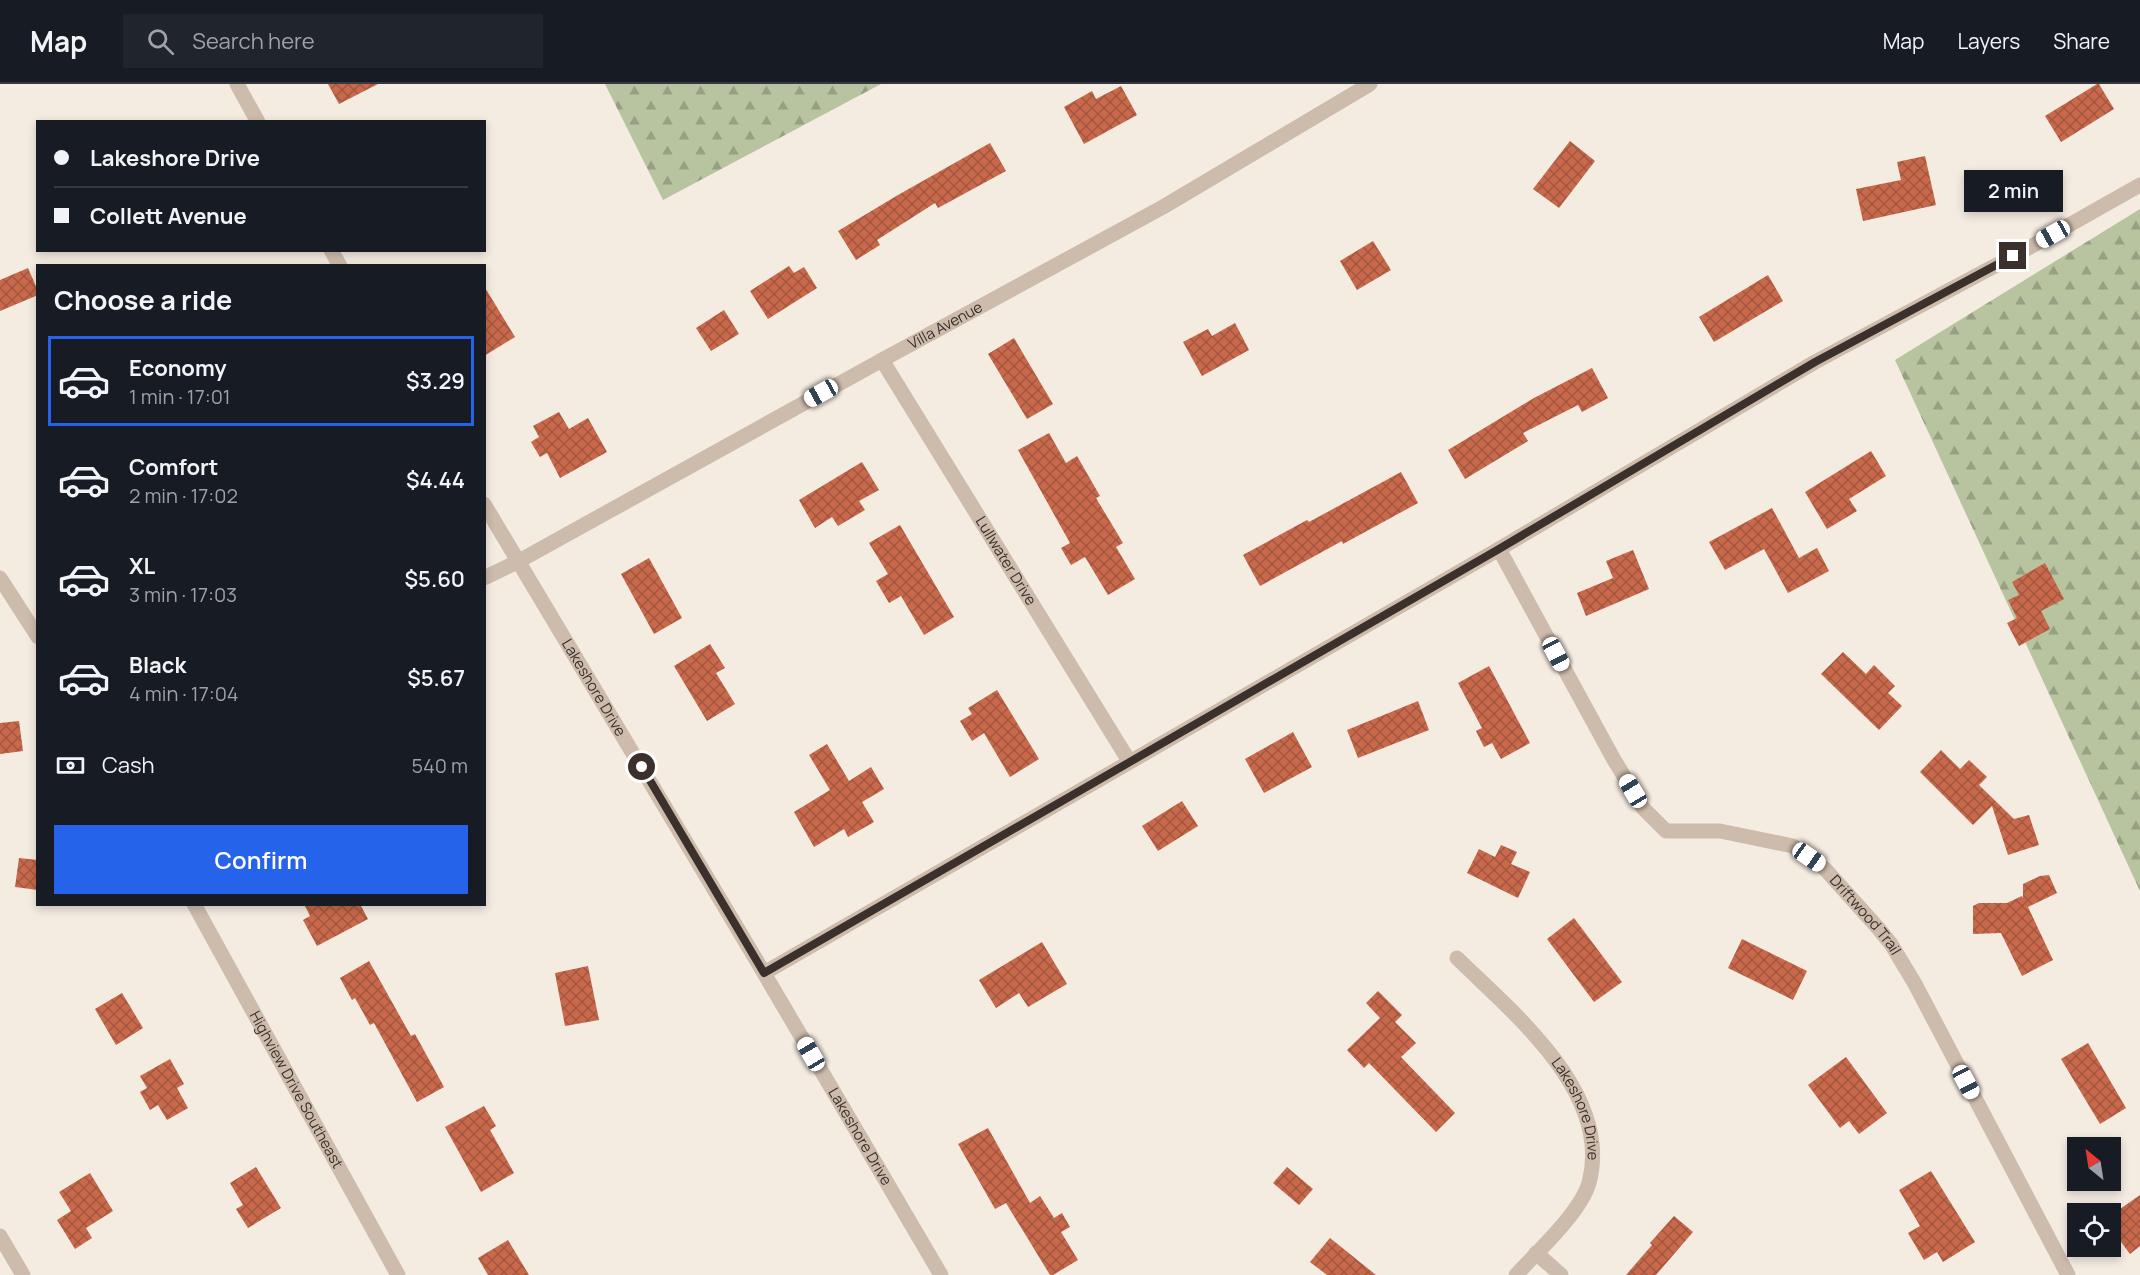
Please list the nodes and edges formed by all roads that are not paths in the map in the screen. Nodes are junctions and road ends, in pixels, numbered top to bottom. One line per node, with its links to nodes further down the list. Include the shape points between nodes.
1 (237, 84): 3 (street)
2 (1370, 84): 5 (street, Villa Avenue, via 1163,207)
3 (257, 120)
4 (2140, 185): 7 (street, via 1815,362)
5 (882, 360): 8 (street, Villa Avenue); 12 (street, Lullwater Drive)
6 (486, 507): 8 (street, Lakeshore Drive)
7 (1499, 549): 12 (street); 23 (street, Driftwood Trail, via 1643,808 1666,831 1720,831 1792,846 1825,869 1891,944)
8 (519, 561): 9 (street, Villa Avenue); 15 (street, Lakeshore Drive)
9 (486, 577)
10 (0, 578): 11 (street)
11 (36, 634)
12 (1129, 761): 15 (street)
13 (195, 906): 19 (street, Highview Drive Southeast)
14 (1457, 958): 17 (street, Lakeshore Drive, via 1526,1025 1566,1074 1583,1105 1593,1148 1589,1184 1574,1212)
15 (764, 973): 20 (street, Lakeshore Drive)
16 (0, 1236): 18 (street)
17 (1536, 1253): 21 (street, Lakeshore Drive); 22 (street)
18 (23, 1275)
19 (398, 1275)
20 (941, 1275)
21 (1516, 1275)
22 (1560, 1275)
23 (2068, 1275)

